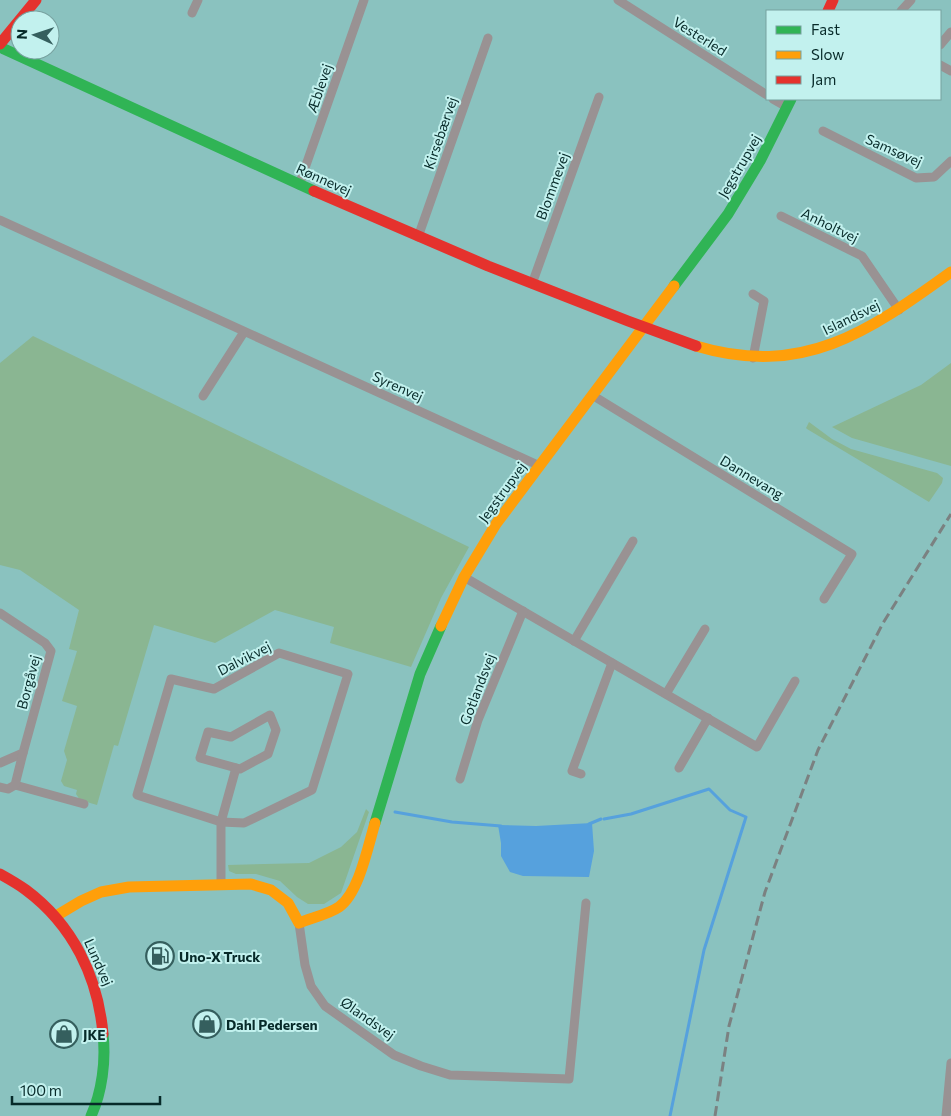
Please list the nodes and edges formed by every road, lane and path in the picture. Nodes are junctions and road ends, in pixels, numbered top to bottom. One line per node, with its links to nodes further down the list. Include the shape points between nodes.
1 (36, 0): 10 (street)
2 (198, 0): 7 (street)
3 (364, 0): 17 (street, Æblevej)
4 (618, 0): 12 (street, Vesterled)
5 (912, 0): 6 (street)
6 (902, 10)
7 (192, 13)
8 (951, 32): 11 (street)
9 (488, 38): 20 (street, Kirsebærvej)
10 (0, 44): 17 (street, Rønnevej, via 4,49)
11 (941, 44)
12 (766, 94)
13 (599, 97): 22 (street, Blommevej)
14 (789, 103): 25 (street, Jegstrupvej, via 760,161 728,214)
15 (822, 131): 16 (street, Samsøvej, via 916,178 934,177)
16 (951, 161)
17 (299, 185): 20 (street, Rønnevej)
18 (780, 216): 24 (street, Anholtvej, via 862,256)
19 (0, 220): 26 (street, Syrenvej)
20 (418, 237): 22 (street, Rønnevej)
21 (951, 272): 24 (street, Islandsvej)
22 (532, 284): 25 (street, Rønnevej)
23 (753, 294): 27 (street, via 764,301)
24 (899, 310): 27 (street, Islandsvej, via 839,342 808,353)
25 (643, 327): 27 (street, Islandsvej, via 703,349); 28 (street, Jegstrupvej)
26 (244, 332): 29 (street); 30 (street, Syrenvej)
27 (753, 358)
28 (592, 395): 30 (street, Jegstrupvej); 33 (street, Dannevang, via 852,554)
29 (203, 396)
30 (540, 466): 32 (street, Jegstrupvej, via 496,524)
31 (633, 541): 37 (street)
32 (464, 577): 34 (street); 56 (street, Jegstrupvej, via 420,674 351,893 339,907)
33 (824, 599)
34 (523, 611): 37 (street); 47 (street, Gotlandsvej, via 478,720)
35 (0, 613): 42 (street, Borgåvej, via 45,643 51,651)
36 (705, 629): 40 (street)
37 (574, 641): 38 (street)
38 (612, 663): 40 (street); 46 (street, via 572,771)
39 (795, 681): 41 (street, via 757,746)
40 (666, 694): 41 (street)
41 (708, 718): 45 (street)
42 (23, 753): 43 (street); 48 (street, Borgåvej)
43 (0, 763)
44 (236, 768): 44 (street, via 240,769 268,754 276,730 270,715 230,737 208,732 200,758); 51 (street)
45 (679, 768)
46 (581, 774)
47 (460, 779)
48 (15, 785): 49 (street, via 8,789); 50 (street)
49 (0, 787)
50 (84, 804)
51 (221, 822): 51 (street, Dalvikvej, via 137,795 171,678 214,689 279,653 348,674 312,790 244,823); 53 (street)
52 (0, 874): 55 (street, Lundvej, via 33,894)
53 (221, 884): 55 (street, Ølandsvej, via 129,887 101,892); 56 (street, Ølandsvej, via 251,884 271,890 288,902)
54 (586, 903): 56 (street, Ølandsvej, via 569,1079 450,1075 394,1055 325,1006 311,986)
55 (56, 916): 58 (street, Lundvej, via 76,944 96,990 103,1020 105,1054)
56 (299, 923)
57 (951, 1063): 61 (street)
58 (99, 1096): 59 (street, Lundvej); 60 (street, Lundvej)
59 (91, 1116)
60 (102, 1116)
61 (946, 1116)

